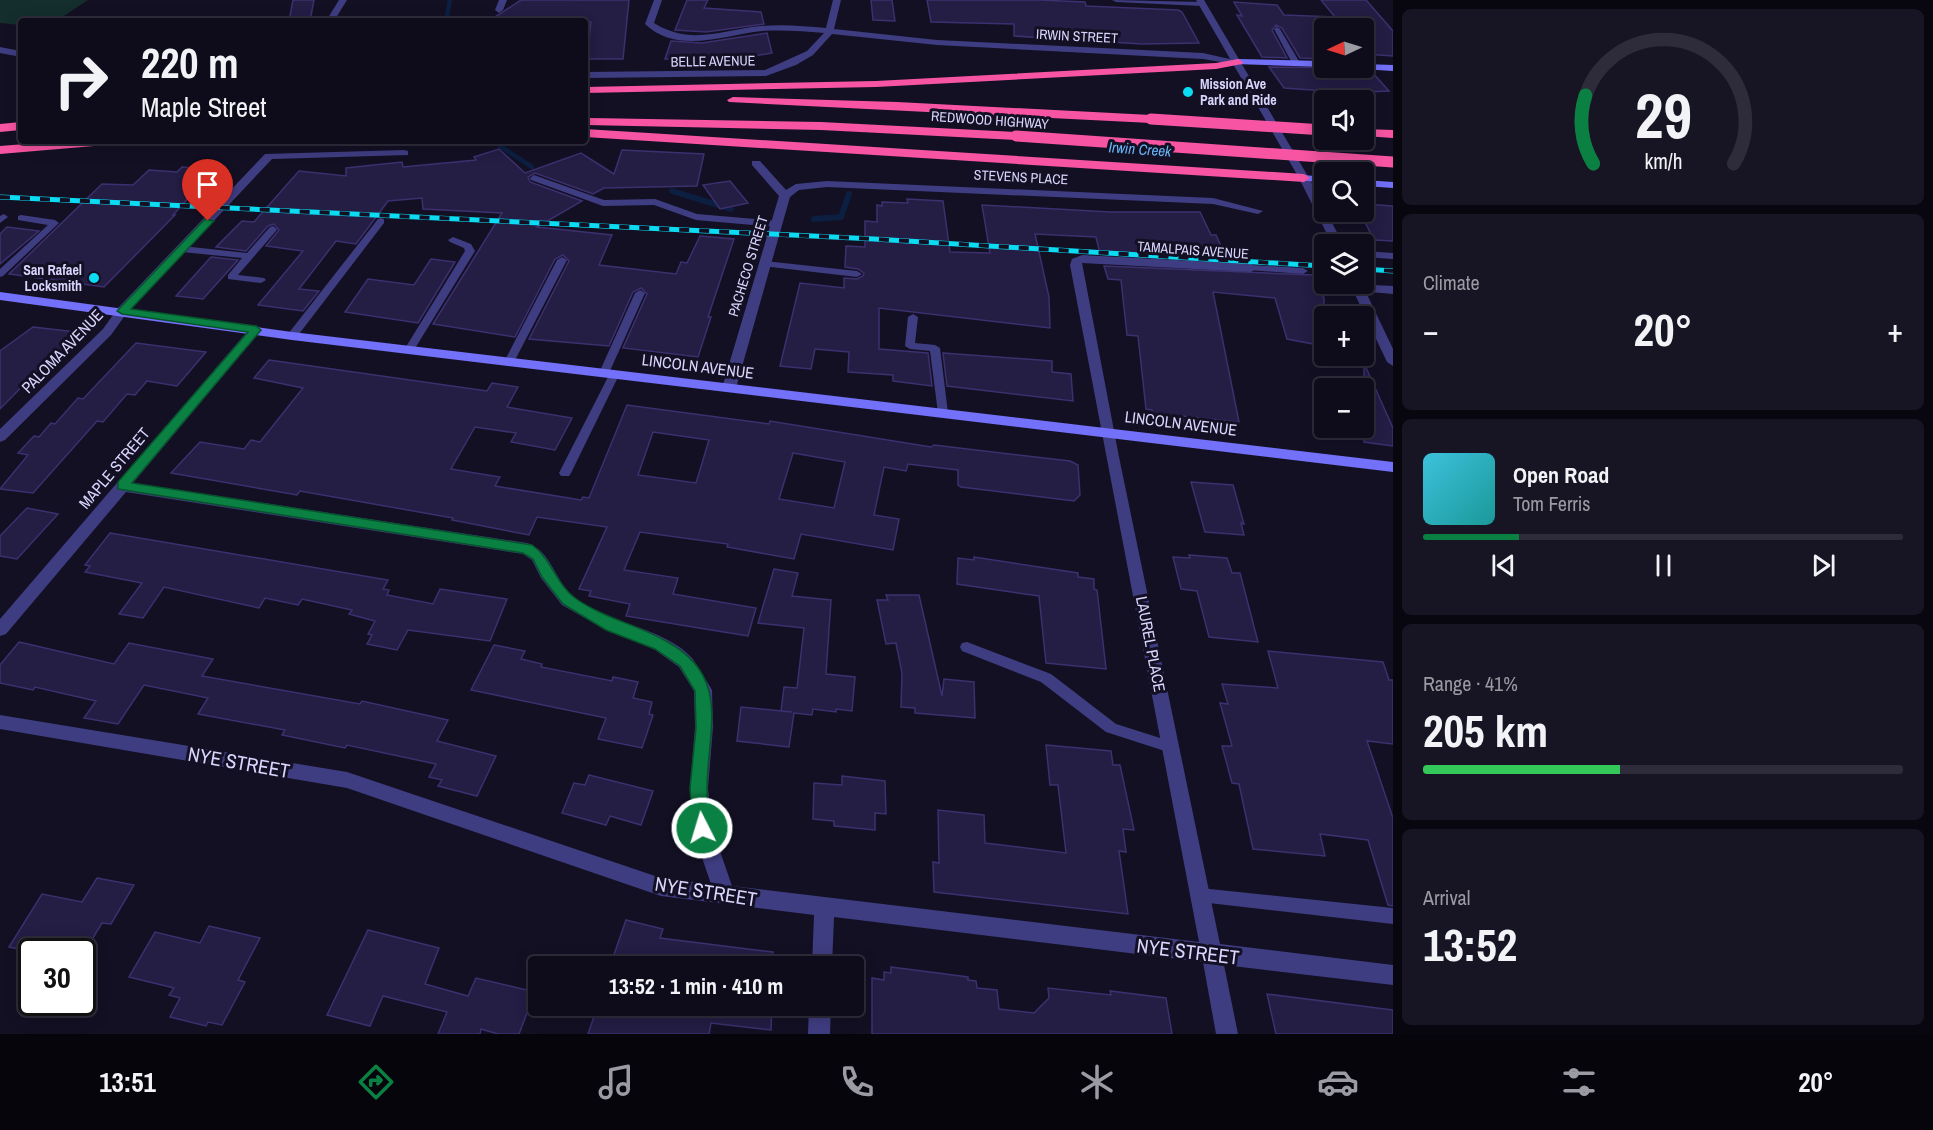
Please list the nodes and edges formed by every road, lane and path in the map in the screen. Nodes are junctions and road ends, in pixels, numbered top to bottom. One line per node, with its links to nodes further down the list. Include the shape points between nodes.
1 (343, 0): 8 (street)
2 (503, 0): 7 (street)
3 (658, 0): 10 (street, IRWIN STREET, via 649,24 662,34 682,39 708,39 757,28)
4 (837, 0): 10 (street)
5 (1116, 0): 6 (street)
6 (1201, 2): 13 (street)
7 (499, 10)
8 (332, 18)
9 (1277, 29): 14 (lane)
10 (829, 33): 13 (street, IRWIN STREET); 18 (street, BELLE AVENUE, via 802,58 766,73)
11 (0, 50): 12 (street)
12 (18, 53)
13 (1238, 62): 14 (main road, IRWIN STREET); 19 (highway, via 901,83); 34 (street)
14 (1296, 63): 15 (main road, IRWIN STREET)
15 (1314, 64)
16 (1374, 67): 17 (main road)
17 (1393, 68)
18 (588, 75)
19 (588, 90)
20 (588, 99): 24 (highway, REDWOOD HIGHWAY, bridge, via 826,102)
21 (588, 122): 31 (highway, REDWOOD HIGHWAY, bridge, via 821,126)
22 (18, 126): 23 (highway)
23 (0, 128)
24 (1314, 129)
25 (588, 133): 34 (highway)
26 (1374, 134): 27 (highway)
27 (1393, 135)
28 (71, 144): 29 (highway)
29 (0, 150)
30 (404, 153): 46 (street, PALOMA AVENUE, via 269,156)
31 (1393, 162)
32 (756, 163): 38 (street)
33 (534, 178): 42 (lane, via 603,203 655,202 696,217)
34 (1304, 178): 35 (main road); 44 (street)
35 (1314, 179)
36 (1374, 184): 37 (main road)
37 (1393, 185)
38 (785, 196): 39 (street, STEVENS PLACE, via 796,187 827,184 1213,201); 42 (street, PACHECO STREET)
39 (1258, 211)
40 (21, 218): 55 (lane, via 55,223)
41 (381, 221): 66 (lane)
42 (777, 224): 52 (street, PACHECO STREET)
43 (273, 229): 48 (lane)
44 (1333, 234)
45 (453, 240): 67 (lane, via 468,246 470,251)
46 (182, 249): 48 (lane); 63 (street, PALOMA AVENUE)
47 (1374, 255): 49 (street)
48 (249, 256): 57 (lane, via 231,277)
49 (1393, 256)
50 (1082, 258): 53 (street, TAMALPAIS AVENUE); 73 (street, LAUREL PLACE, via 1076,265)
51 (562, 260): 68 (lane)
52 (765, 264): 56 (lane); 71 (street, PACHECO STREET)
53 (1251, 268): 54 (lane, TAMALPAIS AVENUE)
54 (1303, 271)
55 (0, 274)
56 (857, 274)
57 (261, 280)
58 (1374, 287): 59 (street)
59 (1393, 290)
60 (640, 293): 70 (lane)
61 (1361, 294): 69 (street)
62 (0, 296): 63 (main road, LINCOLN AVENUE)
63 (122, 311): 65 (main road, LINCOLN AVENUE); 74 (street, PALOMA AVENUE, via 107,332)
64 (913, 317): 72 (lane, via 910,346 935,348)
65 (256, 330): 66 (main road, LINCOLN AVENUE); 77 (street, MAPLE STREET)
66 (292, 336): 67 (main road, LINCOLN AVENUE)
67 (409, 350): 68 (main road, LINCOLN AVENUE)
68 (509, 362): 70 (main road, LINCOLN AVENUE)
69 (1393, 362)
70 (609, 374): 71 (main road, LINCOLN AVENUE); 76 (lane)
71 (729, 388): 72 (main road, LINCOLN AVENUE)
72 (943, 413): 73 (main road, LINCOLN AVENUE)
73 (1106, 432): 75 (main road, LINCOLN AVENUE); 81 (street, LAUREL PLACE)
74 (0, 437)
75 (1393, 467)
76 (565, 473)
77 (122, 486): 78 (street, MAPLE STREET); 82 (street, via 527,549 538,556 568,601 612,626 660,644 685,662 703,690 699,788 702,828)
78 (0, 630)
79 (967, 647): 81 (lane, via 1046,678 1110,728)
80 (0, 722): 82 (street, NYE STREET, via 348,780 661,888)
81 (1172, 747): 83 (street, LAUREL PLACE)
82 (725, 895): 84 (street, NYE STREET)
83 (1200, 895): 85 (lane); 86 (street, LAUREL PLACE)
84 (824, 909): 86 (street, NYE STREET); 87 (street)
85 (1393, 916)
86 (1212, 953): 88 (street, NYE STREET); 91 (street, LAUREL PLACE)
87 (822, 956)
88 (1393, 975)
89 (820, 1016): 90 (street)
90 (819, 1034)
91 (1227, 1034)

